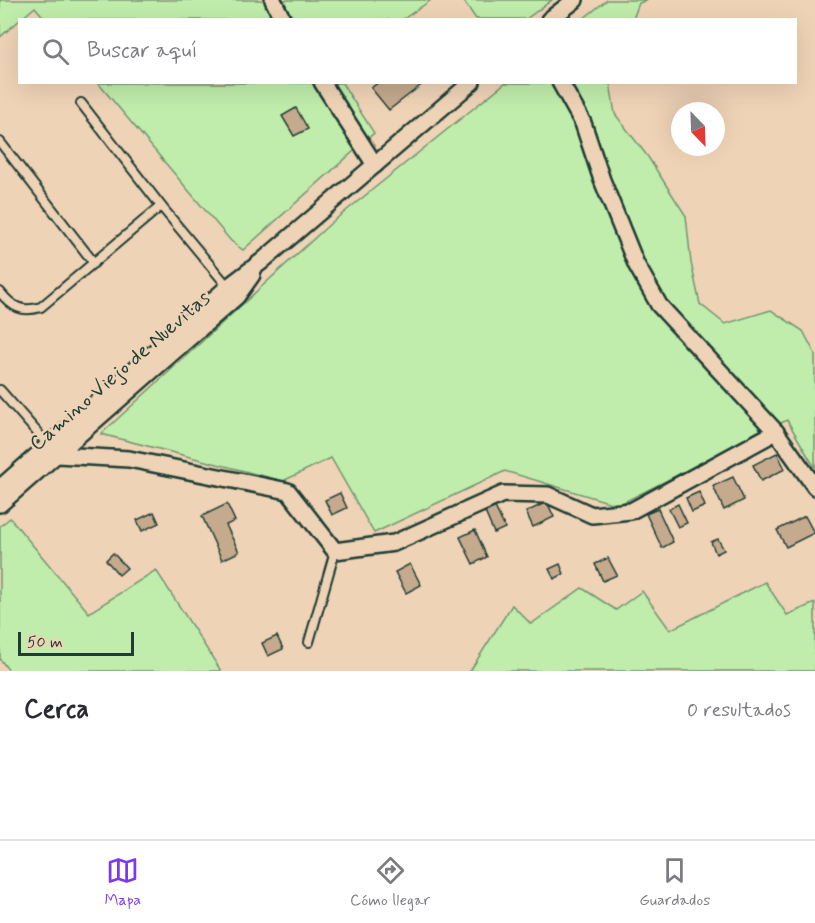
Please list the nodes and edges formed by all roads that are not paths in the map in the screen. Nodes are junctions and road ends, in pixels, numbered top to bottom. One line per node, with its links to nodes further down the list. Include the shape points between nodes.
1 (273, 0): 3 (street)
2 (575, 0): 4 (street)
3 (282, 18)
4 (552, 18)
5 (323, 84): 10 (street)
6 (470, 84): 10 (street, Camino Viejo de Nuevitas)
7 (561, 84): 16 (street, via 583,123 636,264 659,305)
8 (81, 103): 11 (lane)
9 (0, 142): 12 (lane)
10 (375, 165): 13 (street, Camino Viejo de Nuevitas)
11 (161, 206): 12 (lane); 13 (lane)
12 (94, 263): 14 (lane, via 41,308 17,308)
13 (232, 291): 17 (street, Camino Viejo de Nuevitas)
14 (0, 292)
15 (0, 390): 17 (lane)
16 (776, 432): 18 (street); 21 (street, via 631,511 592,515 548,495 503,494 394,543)
17 (53, 451): 19 (street, Camino Viejo de Nuevitas); 20 (street, Camino Viejo de Nuevitas); 21 (street, via 129,459 288,491)
18 (815, 487)
19 (0, 488)
20 (0, 504)
21 (336, 551): 22 (lane)
22 (309, 642)

